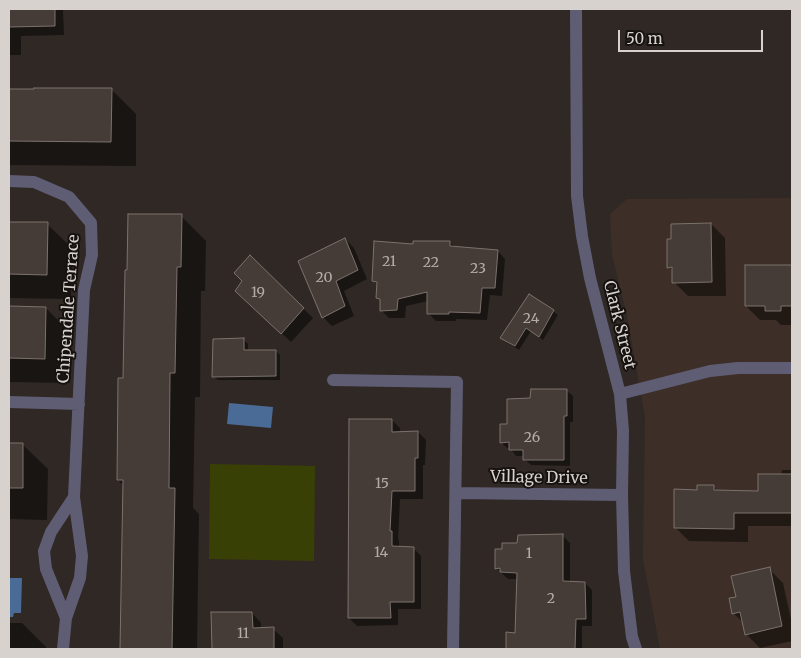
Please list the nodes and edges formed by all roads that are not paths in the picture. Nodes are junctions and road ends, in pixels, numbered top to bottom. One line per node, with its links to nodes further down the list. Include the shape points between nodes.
1 (576, 9): 5 (street, Clark Street, via 578,204 590,278)
2 (9, 181): 7 (street, Chipendale Terrace, via 34,182 69,197 91,223 92,255 84,290)
3 (792, 368): 5 (street, via 710,371)
4 (333, 380): 8 (street, via 457,382)
5 (620, 394): 9 (street, Clark Street)
6 (9, 402): 7 (street, Chipendale Terrace)
7 (79, 404): 10 (street, Chipendale Terrace)
8 (456, 492): 9 (street, Village Drive); 13 (street)
9 (622, 495): 14 (street, Clark Street, via 624,571)
10 (74, 497): 11 (street, Chipendale Terrace, via 82,556 80,578); 11 (street, Chipendale Terrace, via 51,532 44,551 46,569)
11 (66, 618): 12 (street, Chipendale Terrace)
12 (64, 649)
13 (453, 649)
14 (636, 649)

